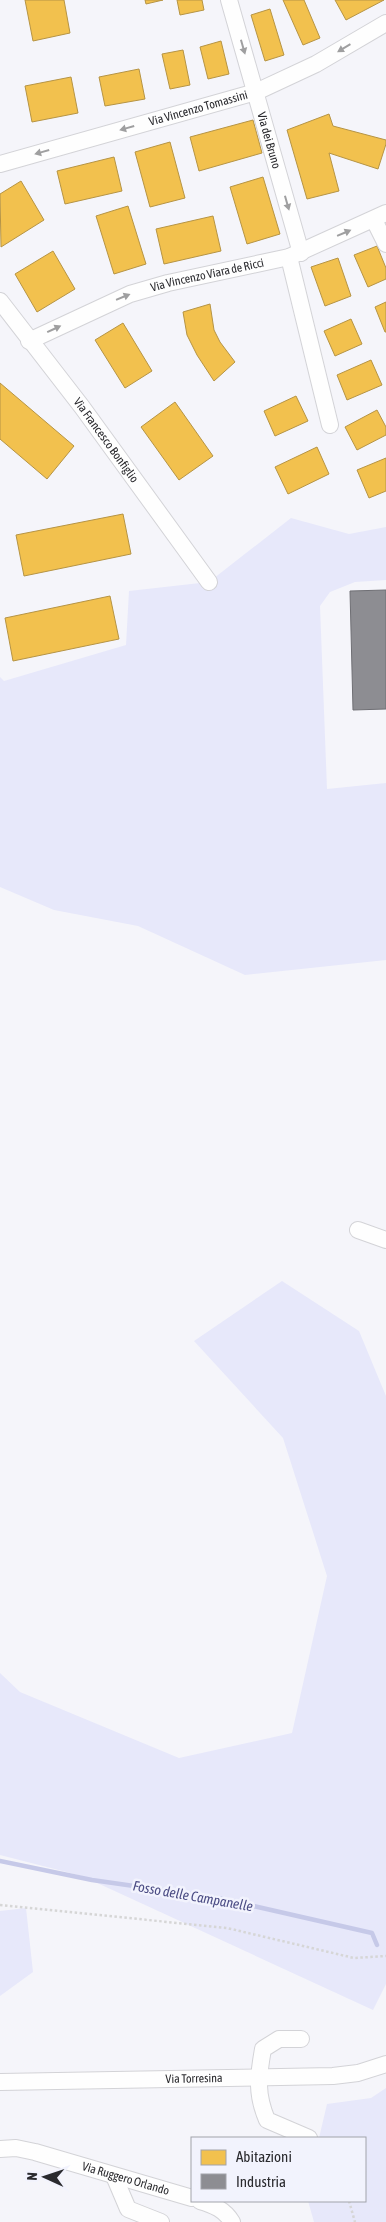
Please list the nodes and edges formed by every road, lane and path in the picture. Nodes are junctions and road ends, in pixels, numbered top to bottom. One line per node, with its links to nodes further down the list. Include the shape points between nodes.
1 (230, 0): 3 (street, Via dei Bruno, one-way to 3)
2 (386, 24): 3 (street, Via Vincenzo Tomassini, one-way to 3, via 316,64)
3 (256, 92): 4 (street, Via Vincenzo Tomassini, one-way to 4); 7 (street, Via dei Bruno, one-way to 7)
4 (0, 164)
5 (380, 217): 6 (street); 7 (street, Via Vincenzo Viara de Ricci, one-way to 5)
6 (386, 244)
7 (295, 255): 9 (street, Via Vincenzo Viara de Ricci, one-way to 7, via 130,294); 10 (street, Via dei Bruno)
8 (0, 301): 9 (street, Via Francesco Bonfiglio)
9 (29, 341): 11 (street, Via Francesco Bonfiglio, via 82,407)
10 (330, 425)
11 (210, 582)
12 (358, 1230): 13 (street)
13 (386, 1240)
14 (0, 1905): 15 (path, via 227,1928 354,1958)
15 (386, 1956)
16 (301, 2039): 18 (street, via 279,2039 263,2049)
17 (386, 2064): 18 (street, Via Torresina, via 347,2075)
18 (257, 2078): 19 (street, Via Torresina); 20 (street, via 260,2104 267,2120)
19 (0, 2082)
20 (307, 2137)
21 (0, 2149): 22 (street, Via Ruggero Orlando, via 35,2152)
22 (114, 2176): 23 (street, Via Ruggero Orlando); 26 (street, via 128,2209)
23 (191, 2198)
24 (203, 2202): 27 (street, via 218,2207)
25 (349, 2202): 28 (path)
26 (161, 2222)
27 (232, 2222)
28 (355, 2222)

